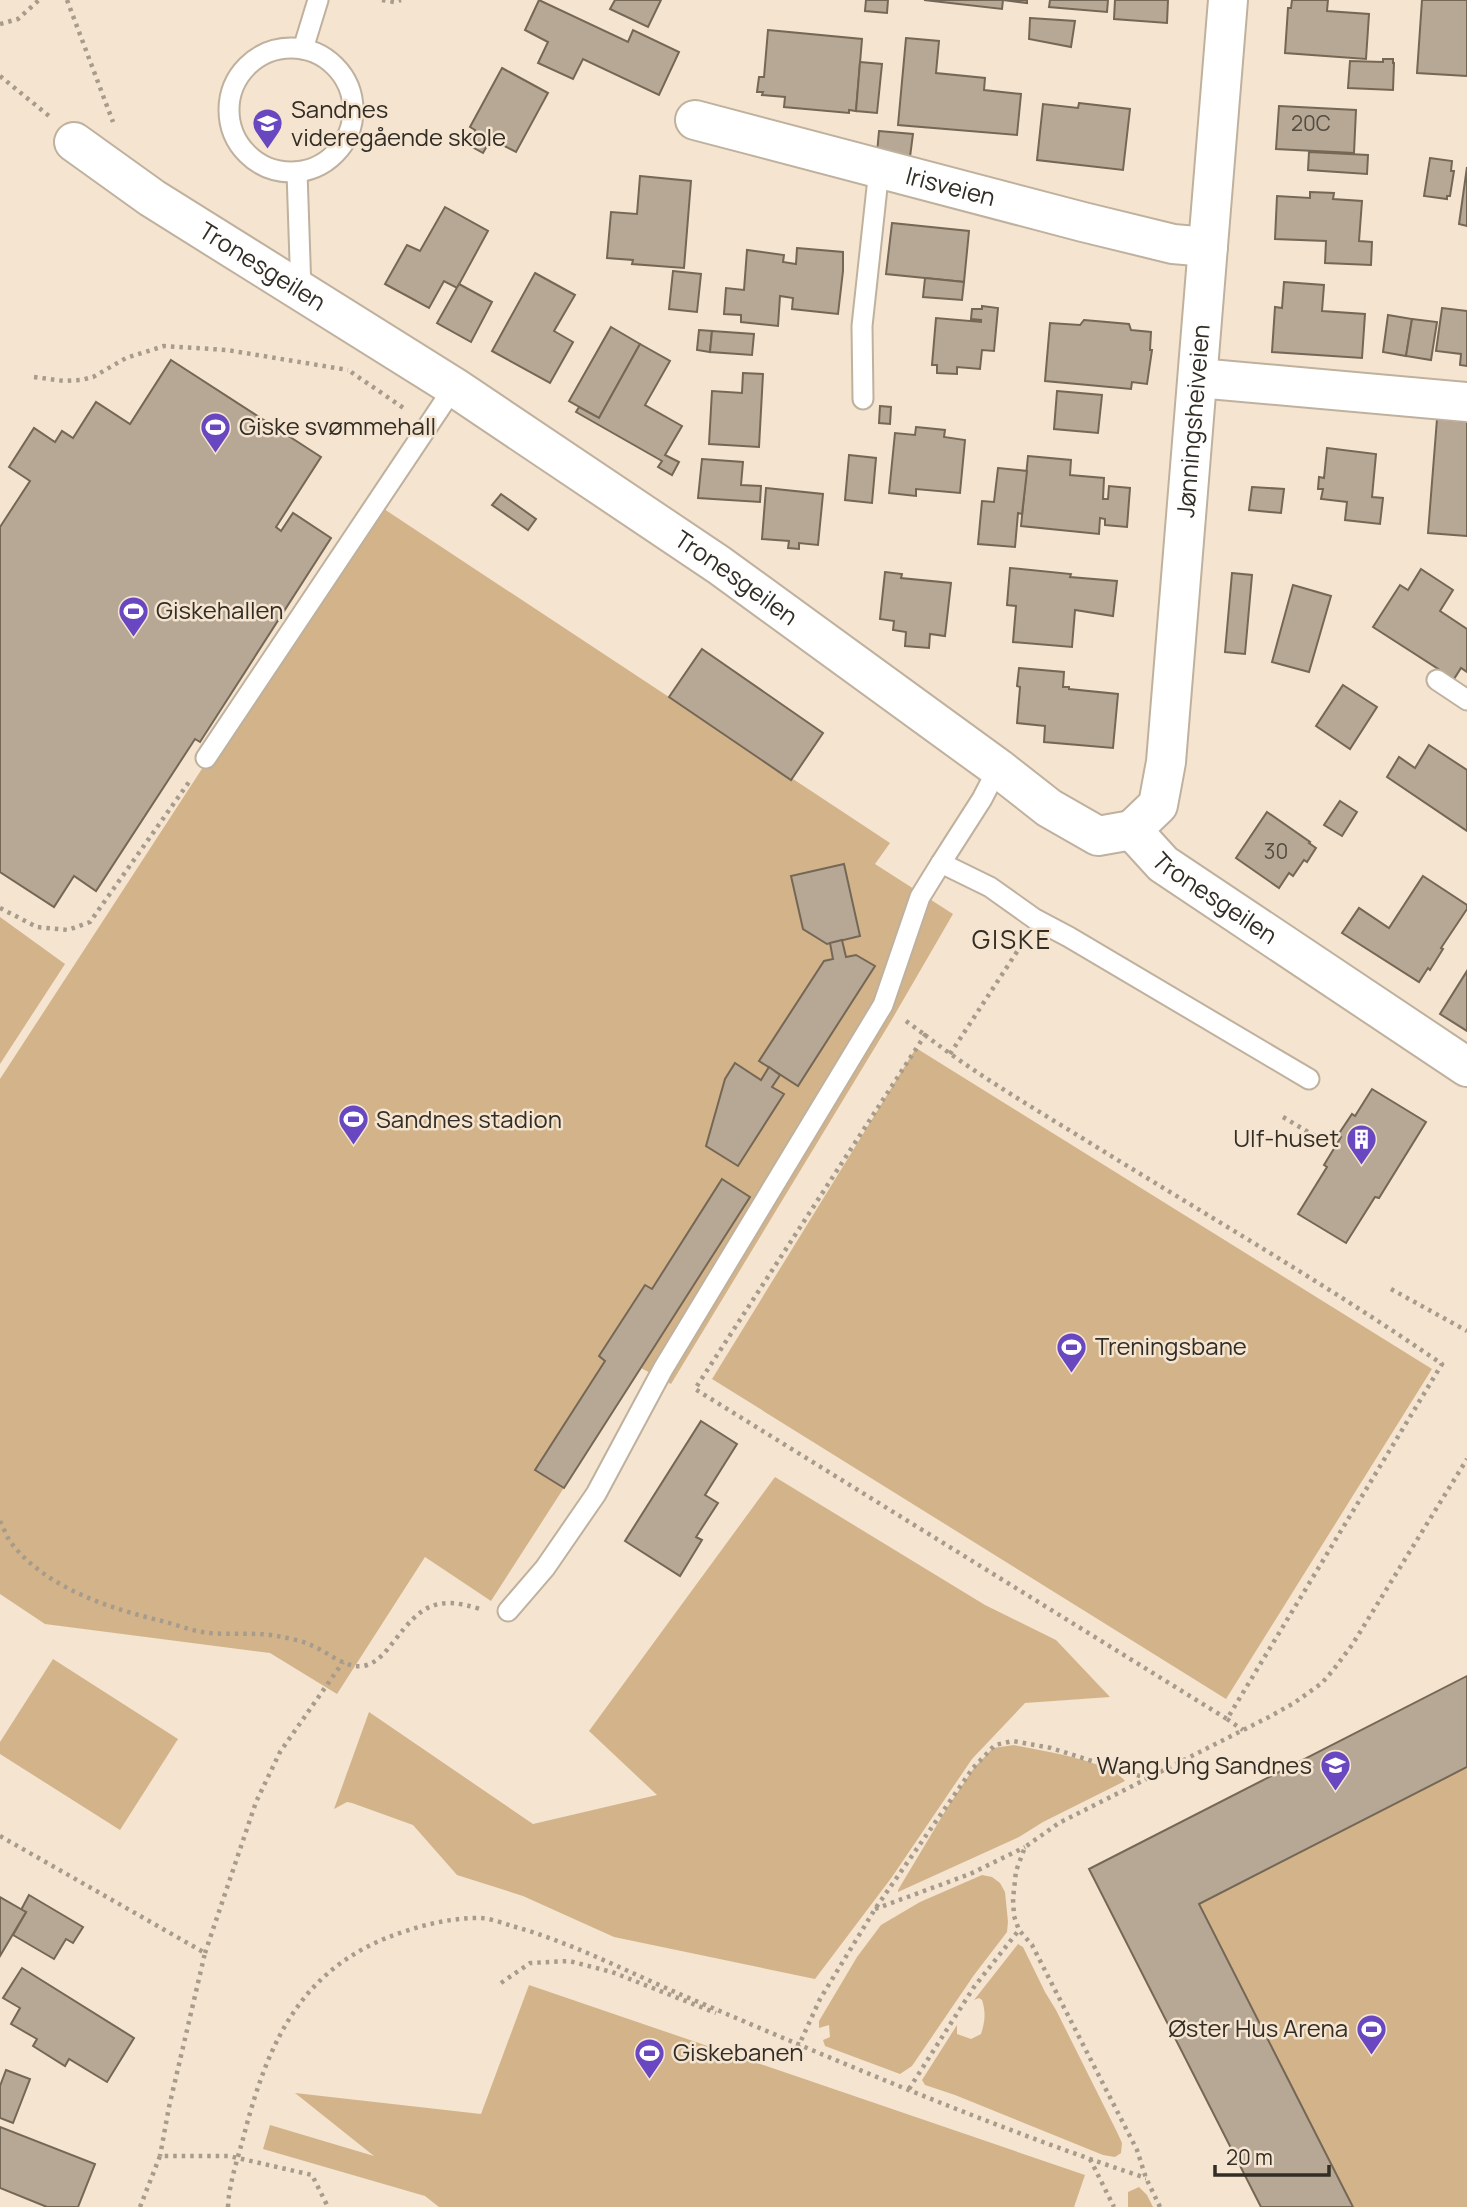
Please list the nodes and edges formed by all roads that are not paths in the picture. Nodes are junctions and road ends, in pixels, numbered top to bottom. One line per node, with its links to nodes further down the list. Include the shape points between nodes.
1 (318, 0): 3 (lane)
2 (1228, 0): 8 (street, Jønningsheiveien)
3 (303, 49): 7 (lane, via 337,67 348,84 353,113 345,142 332,157); 7 (lane, via 264,53 236,80 229,98 229,118 244,152 260,165)
4 (695, 120): 6 (street, Irisveien)
5 (74, 142): 9 (street, Tronesgeilen, via 152,198)
6 (879, 169): 8 (street, Irisveien, via 1172,244); 12 (lane, via 862,326)
7 (297, 172): 9 (lane)
8 (1208, 247): 10 (street, Jønningsheiveien)
9 (301, 291): 11 (street, Tronesgeilen)
10 (1198, 378): 13 (street); 18 (street, Jønningsheiveien, via 1166,762 1158,805)
11 (454, 387): 16 (lane); 17 (street, Tronesgeilen, via 719,565)
12 (863, 399)
13 (1467, 402)
14 (1437, 680): 15 (lane)
15 (1467, 700)
16 (206, 758)
17 (998, 768): 18 (street, Tronesgeilen, via 1049,808 1098,836); 19 (lane)
18 (1132, 830): 20 (street, Tronesgeilen, via 1163,864)
19 (941, 863): 21 (lane, via 990,887 1034,919); 22 (lane, via 920,897 883,1005 663,1368 596,1493 545,1568)
20 (1467, 1066)
21 (1309, 1079)
22 (508, 1611)

